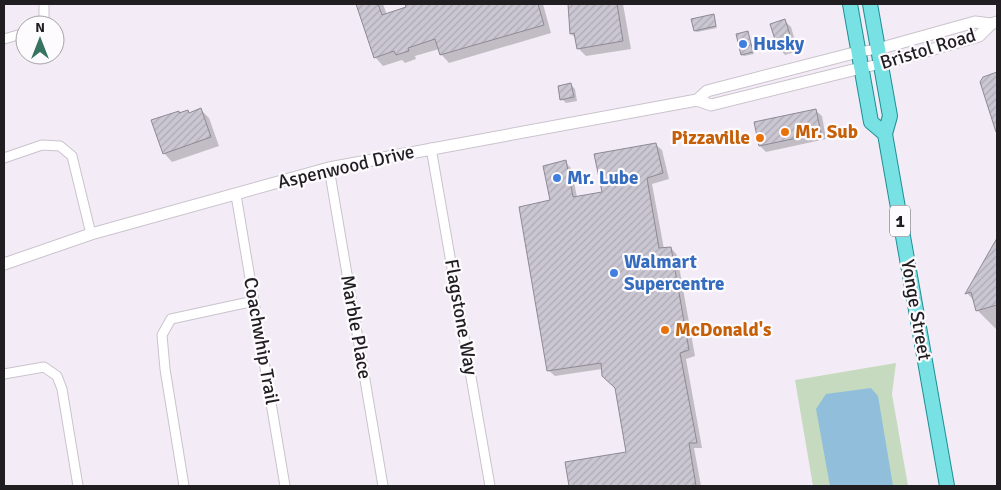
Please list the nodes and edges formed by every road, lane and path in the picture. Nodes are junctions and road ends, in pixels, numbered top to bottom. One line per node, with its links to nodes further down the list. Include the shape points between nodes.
1 (850, 4): 5 (main road, Yonge Street / 1)
2 (870, 4): 4 (main road, Yonge Street / 1)
3 (994, 23): 4 (street, Bristol Road, via 975,22); 6 (street, Bristol Road, via 979,36)
4 (878, 48): 5 (street, Bristol Road); 6 (main road, Yonge Street / 1)
5 (858, 52): 7 (main road, Yonge Street / 1); 8 (street, Aspenwood Drive, via 707,90)
6 (881, 64): 7 (street, Bristol Road); 9 (main road, Yonge Street / 1, via 890,116)
7 (861, 68): 8 (street, Aspenwood Drive, via 711,105); 9 (main road, Yonge Street / 1, via 871,122)
8 (697, 100): 10 (street, Aspenwood Drive)
9 (885, 134): 23 (main road, Yonge Street / 1)
10 (431, 148): 12 (street, Aspenwood Drive); 22 (street, Flagstone Way)
11 (4, 158): 14 (street, via 42,145 60,146 72,156)
12 (329, 168): 13 (street, Aspenwood Drive); 21 (street, Marble Place)
13 (236, 195): 14 (street, Aspenwood Drive); 16 (street, Coachwhip Trail)
14 (91, 234): 15 (street, Aspenwood Drive)
15 (4, 264)
16 (254, 301): 19 (street, via 171,319 162,335); 20 (street, Coachwhip Trail)
17 (4, 374): 18 (street, via 44,367 57,376)
18 (78, 486)
19 (184, 486)
20 (285, 486)
21 (382, 486)
22 (490, 486)
23 (947, 486)

